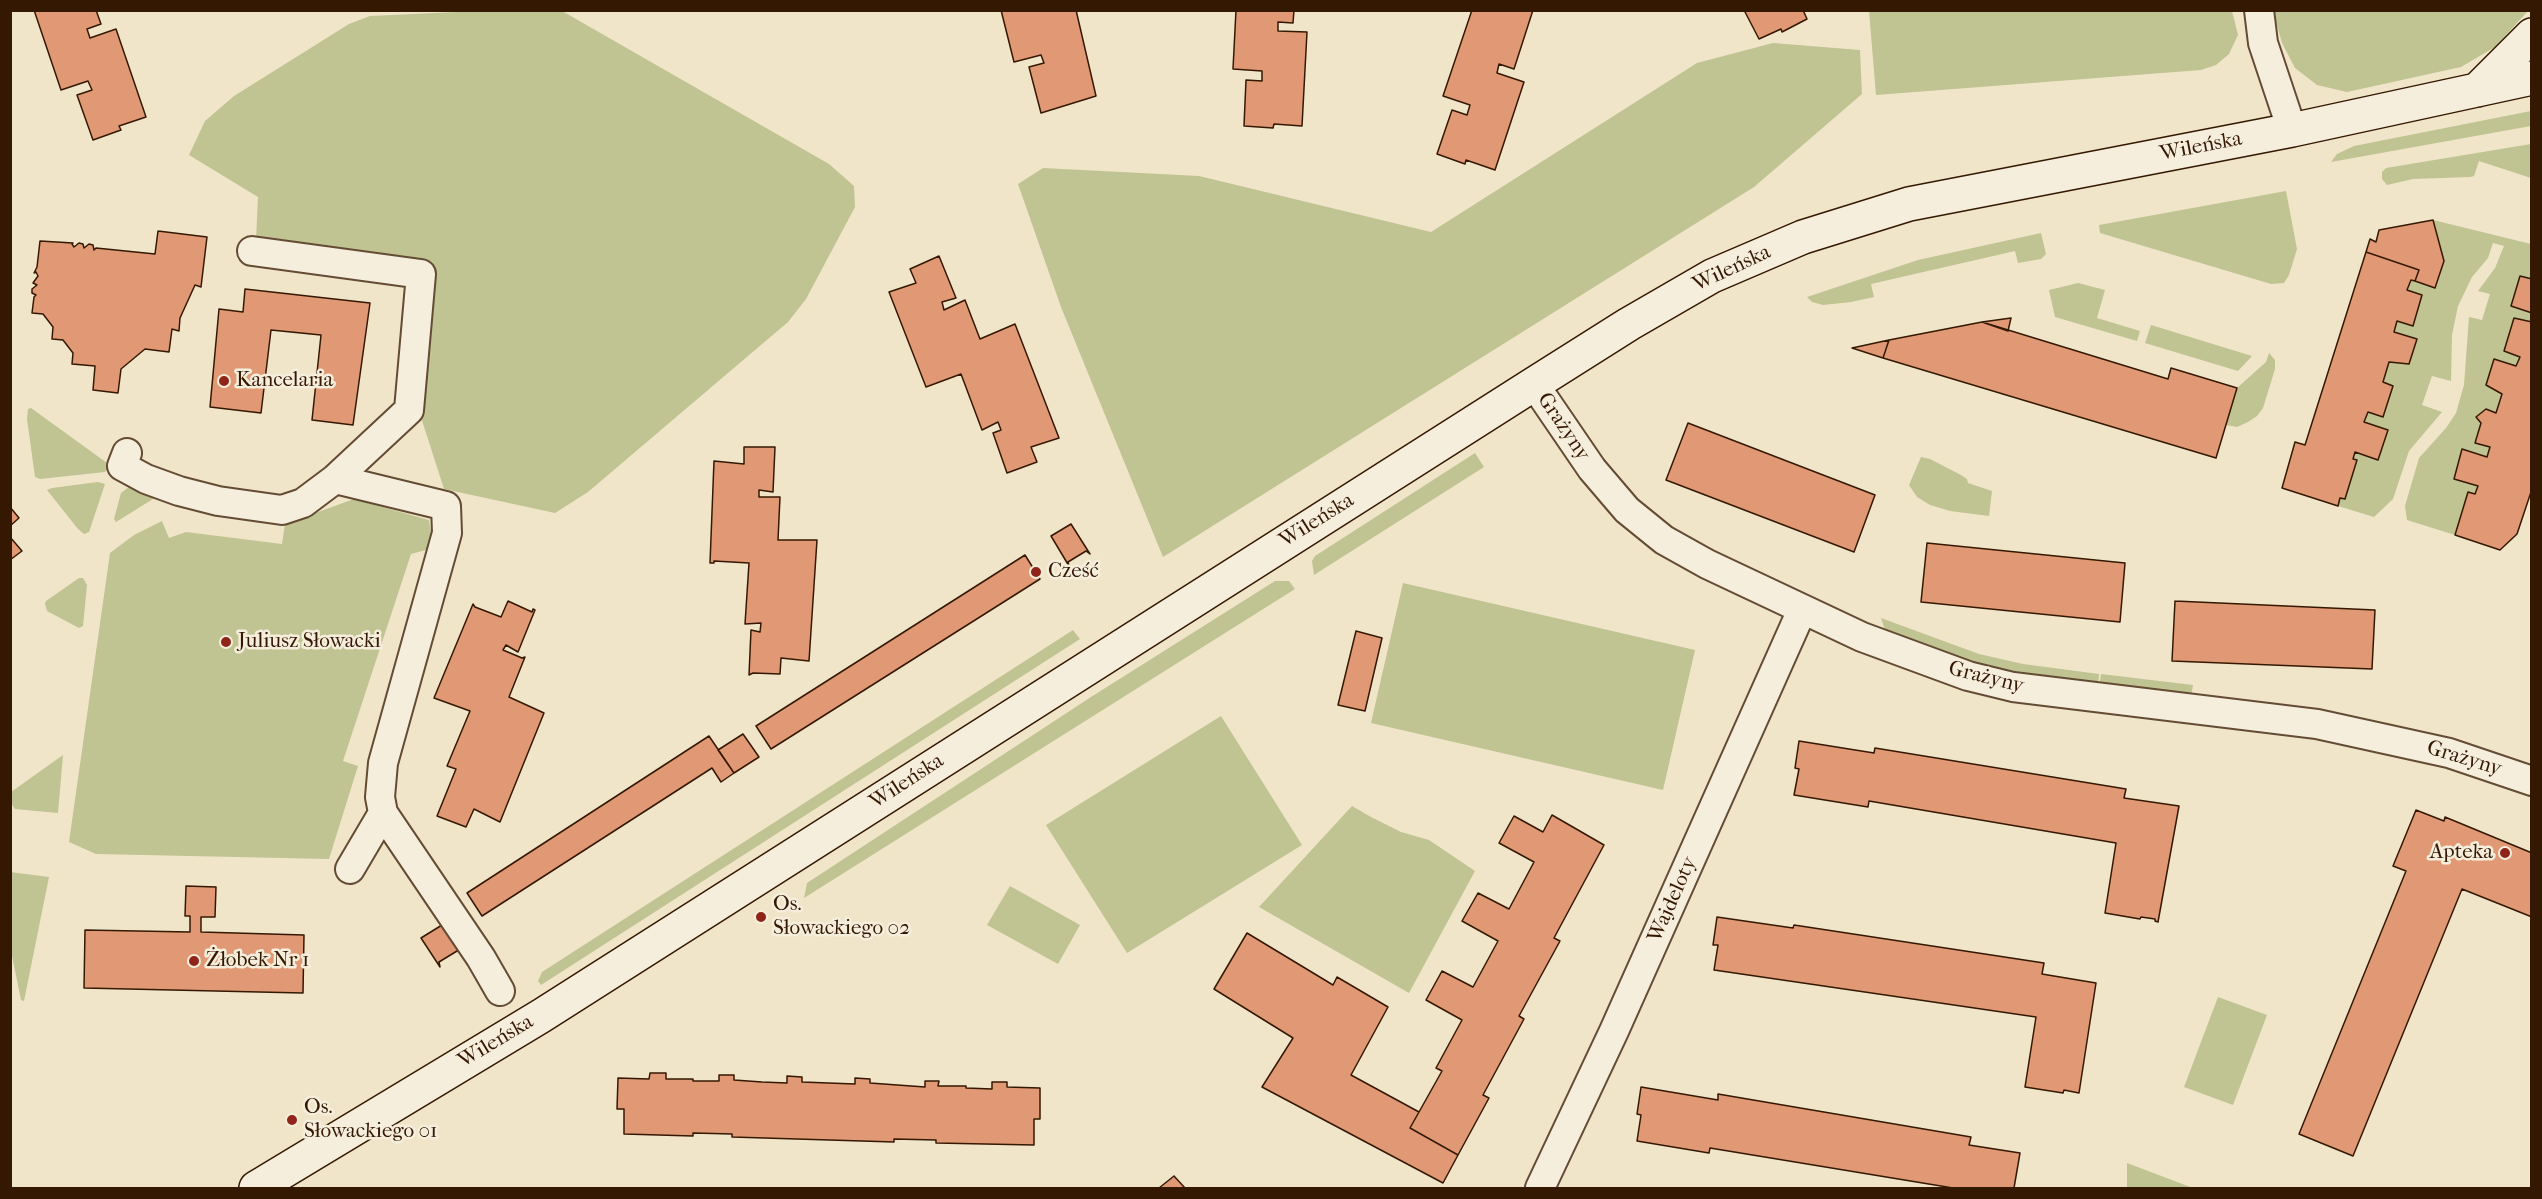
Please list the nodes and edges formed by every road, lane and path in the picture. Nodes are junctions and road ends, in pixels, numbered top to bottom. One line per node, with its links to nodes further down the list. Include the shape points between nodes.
1 (2259, 10): 5 (street, via 2264,43)
2 (2532, 35): 4 (street)
3 (2531, 78): 4 (street, Wileńska)
4 (2476, 90): 5 (street, Wileńska)
5 (2292, 130): 7 (street, Wileńska, via 1965,192 1852,221 1778,247 1713,276)
6 (252, 251): 9 (street, via 421,274 409,410)
7 (1534, 384): 10 (street, Grażyny, via 1592,469 1627,510 1664,540); 15 (street, Wileńska, via 540,1016)
8 (127, 453): 9 (street, via 122,466 179,491 282,510 303,503)
9 (335, 479): 12 (street, via 446,506 447,533 383,763)
10 (1802, 610): 11 (street, Grażyny, via 1924,661 2013,687 2328,726 2449,753); 16 (street, Wajdeloty)
11 (2532, 781)
12 (383, 813): 13 (street); 14 (street)
13 (350, 869)
14 (500, 991)
15 (256, 1188)
16 (1540, 1188)

